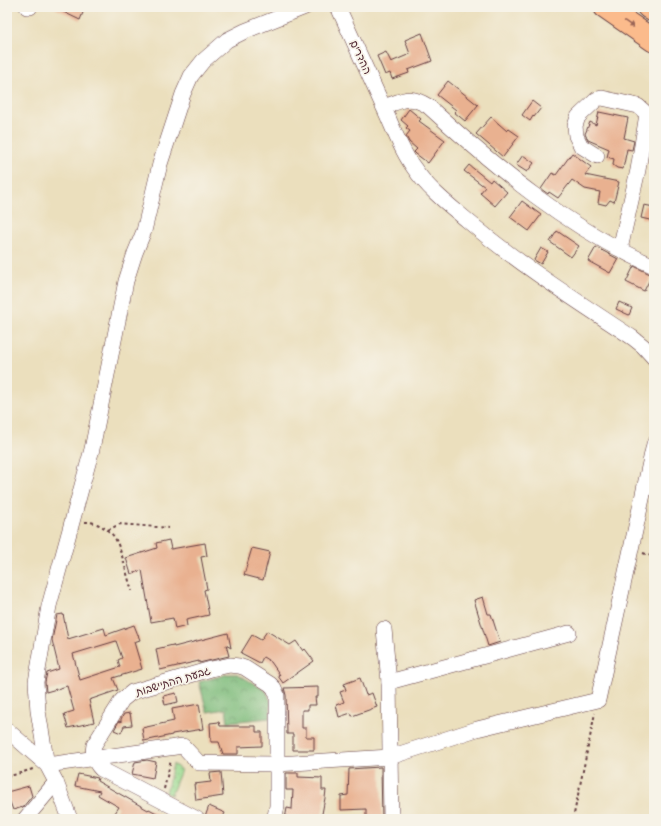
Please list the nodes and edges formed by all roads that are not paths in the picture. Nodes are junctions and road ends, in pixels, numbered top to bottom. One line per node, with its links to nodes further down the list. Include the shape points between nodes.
1 (305, 7): 20 (street, via 227,40 203,61 191,76 182,94 160,164 144,231 126,281 92,449 49,606 36,682)
2 (338, 7): 7 (street, ההדרים)
3 (605, 7): 6 (highway, one-way to 6)
4 (648, 7): 5 (highway)
5 (654, 11)
6 (654, 41)
7 (384, 107): 9 (street, via 405,99 418,100 516,181 587,231); 11 (street, ההדרים, via 413,168 448,205 516,259 633,338)
8 (597, 156): 9 (street, via 580,146 575,126 578,117 597,99 638,106 647,114 638,170)
9 (620, 249): 10 (street)
10 (654, 266)
11 (654, 358)
12 (654, 444): 17 (street, via 598,700 477,729)
13 (384, 629): 15 (street)
14 (569, 633): 15 (street)
15 (389, 682): 17 (street)
16 (7, 730): 20 (street)
17 (390, 757): 19 (street); 26 (street)
18 (94, 758): 19 (street, via 183,746 199,763); 19 (street, גבעת ההתיישבות, via 94,745 126,696 132,692 230,665 245,668 274,688 277,695); 20 (street); 24 (street, via 101,769)
19 (277, 764): 25 (street, גבעת ההתיישבות, via 277,806)
20 (47, 766): 21 (street)
21 (56, 782): 22 (street); 23 (street)
22 (25, 819)
23 (70, 819)
24 (197, 819)
25 (273, 819)
26 (391, 819)

